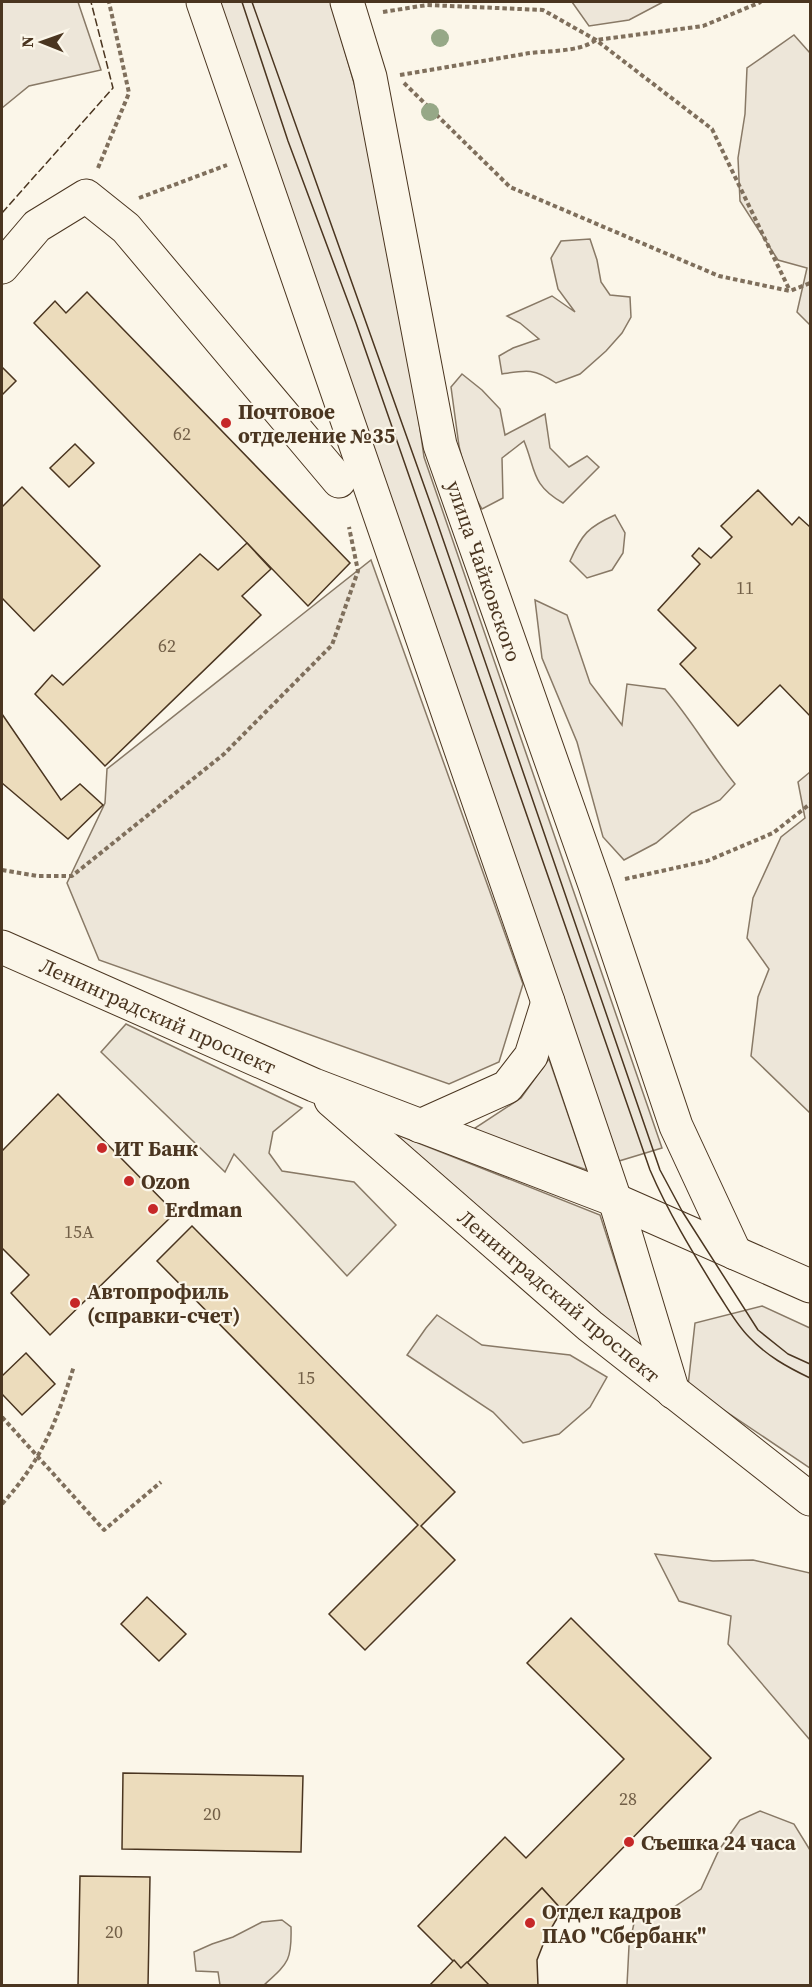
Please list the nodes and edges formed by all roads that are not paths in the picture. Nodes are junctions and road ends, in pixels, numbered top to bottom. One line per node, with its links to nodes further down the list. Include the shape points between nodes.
1 (203, 2): 6 (main road)
2 (349, 9): 10 (main road, улица Чайковского, via 370,77 440,445 676,1126)
3 (2, 267): 4 (main road, via 37,226 95,204 126,228)
4 (339, 481)
5 (2, 947): 7 (main road, Ленинградский проспект)
6 (548, 1002): 8 (main road, via 531,1056 507,1087); 9 (main road)
7 (314, 1085): 8 (main road, Ленинградский проспект); 12 (main road, Ленинградский проспект, via 590,1326)
8 (420, 1126): 9 (main road, Ленинградский проспект)
9 (615, 1200): 10 (main road, Ленинградский проспект); 12 (main road)
10 (735, 1253): 11 (main road, Ленинградский проспект)
11 (810, 1286)
12 (673, 1392): 13 (main road, Ленинградский проспект)
13 (810, 1500)

